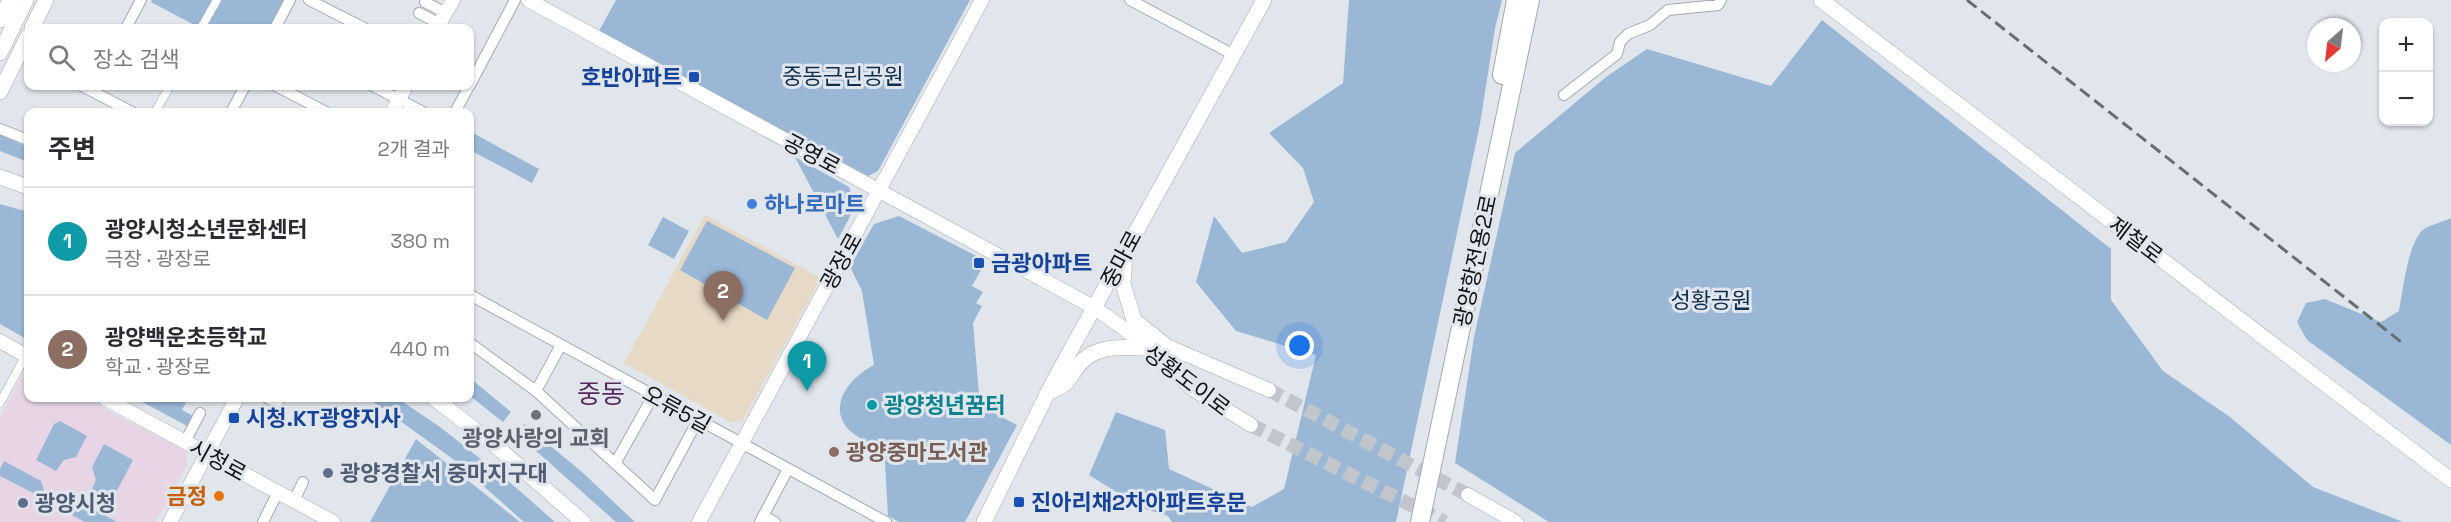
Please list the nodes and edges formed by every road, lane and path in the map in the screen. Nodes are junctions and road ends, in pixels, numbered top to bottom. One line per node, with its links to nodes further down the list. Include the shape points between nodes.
1 (10, 0): 20 (main road)
2 (26, 0): 27 (main road)
3 (46, 0): 22 (main road)
4 (141, 0): 23 (street)
5 (217, 0): 24 (street)
6 (290, 0): 25 (street)
7 (309, 0): 26 (street)
8 (453, 0): 21 (street)
9 (515, 0): 30 (street)
10 (528, 0): 52 (street, 공영로)
11 (982, 0): 52 (street, 광장로)
12 (1130, 0): 29 (street)
13 (1264, 0): 29 (main road, 중마로)
14 (1516, 0): 96 (highway, 광양항전용2로)
15 (1530, 0): 97 (highway, 광양항전용2로)
16 (1721, 0): 39 (street, via 1707,8 1668,9 1650,25 1628,34 1620,42 1617,54)
17 (1821, 0): 82 (main road, 제철로)
18 (425, 2): 21 (street)
19 (419, 13): 21 (street)
20 (0, 20)
21 (441, 22)
22 (34, 24)
23 (128, 24)
24 (203, 24)
25 (277, 24)
26 (356, 24)
27 (0, 53)
28 (24, 54): 38 (main road)
29 (1234, 55): 53 (main road, 중마로)
30 (474, 76)
31 (95, 90): 41 (street)
32 (168, 90): 42 (street)
33 (243, 90): 43 (street)
34 (284, 90): 44 (street)
35 (381, 90): 40 (street)
36 (404, 90): 40 (street)
37 (466, 90): 47 (street)
38 (0, 92)
39 (1564, 95)
40 (399, 99): 45 (street); 46 (street)
41 (125, 108)
42 (157, 108)
43 (233, 108)
44 (318, 108)
45 (394, 108)
46 (416, 108)
47 (457, 108)
48 (0, 129): 49 (street)
49 (24, 138)
50 (0, 177): 51 (main road)
51 (24, 186)
52 (879, 190): 55 (street, 공영로); 78 (street, 광장로)
53 (1125, 253): 55 (main road, 중마로); 58 (main road, via 1123,284 1134,320)
54 (474, 297): 59 (street, 오류5길)
55 (1095, 308): 56 (street, 성황도이로); 66 (main road, 중마로)
56 (1126, 331): 58 (street, 성황도이로); 61 (street, 성황도이로)
57 (0, 341): 62 (street)
58 (1164, 344): 64 (street, 성황도이로)
59 (561, 345): 65 (street); 67 (street, 오류5길)
60 (474, 346): 65 (street)
61 (1143, 348): 66 (main road, via 1102,349 1080,363 1066,385); 76 (street, 성황도이로, via 1191,388)
62 (24, 354)
63 (24, 361): 72 (street)
64 (1269, 390)
65 (536, 391): 80 (street)
66 (1048, 392): 95 (main road, 중마로)
67 (653, 396): 75 (street, 오류5길); 80 (street)
68 (111, 402): 77 (street, 시청로)
69 (235, 402): 79 (street)
70 (274, 402): 73 (street)
71 (439, 402): 91 (main road)
72 (0, 403)
73 (278, 404)
74 (200, 413): 77 (street)
75 (698, 420): 78 (street, 오류5길); 80 (street, via 655,500)
76 (1251, 425)
77 (185, 442): 79 (street, 시청로)
78 (741, 444): 81 (street, 오류5길); 92 (street, 광장로)
79 (207, 453): 84 (street, 시청로); 88 (street)
80 (616, 462)
81 (788, 469): 87 (street); 94 (street, 오류5길)
82 (2451, 480)
83 (303, 482): 86 (street)
84 (278, 492): 86 (street, 시청로); 89 (street)
85 (1468, 495): 98 (street)
86 (294, 501): 90 (street, 시청로)
87 (761, 519): 93 (street)
88 (170, 522)
89 (263, 522)
90 (333, 522)
91 (583, 522)
92 (699, 522)
93 (775, 522)
94 (886, 522)
95 (984, 522)
96 (1407, 522)
97 (1420, 522)
98 (1516, 522)

